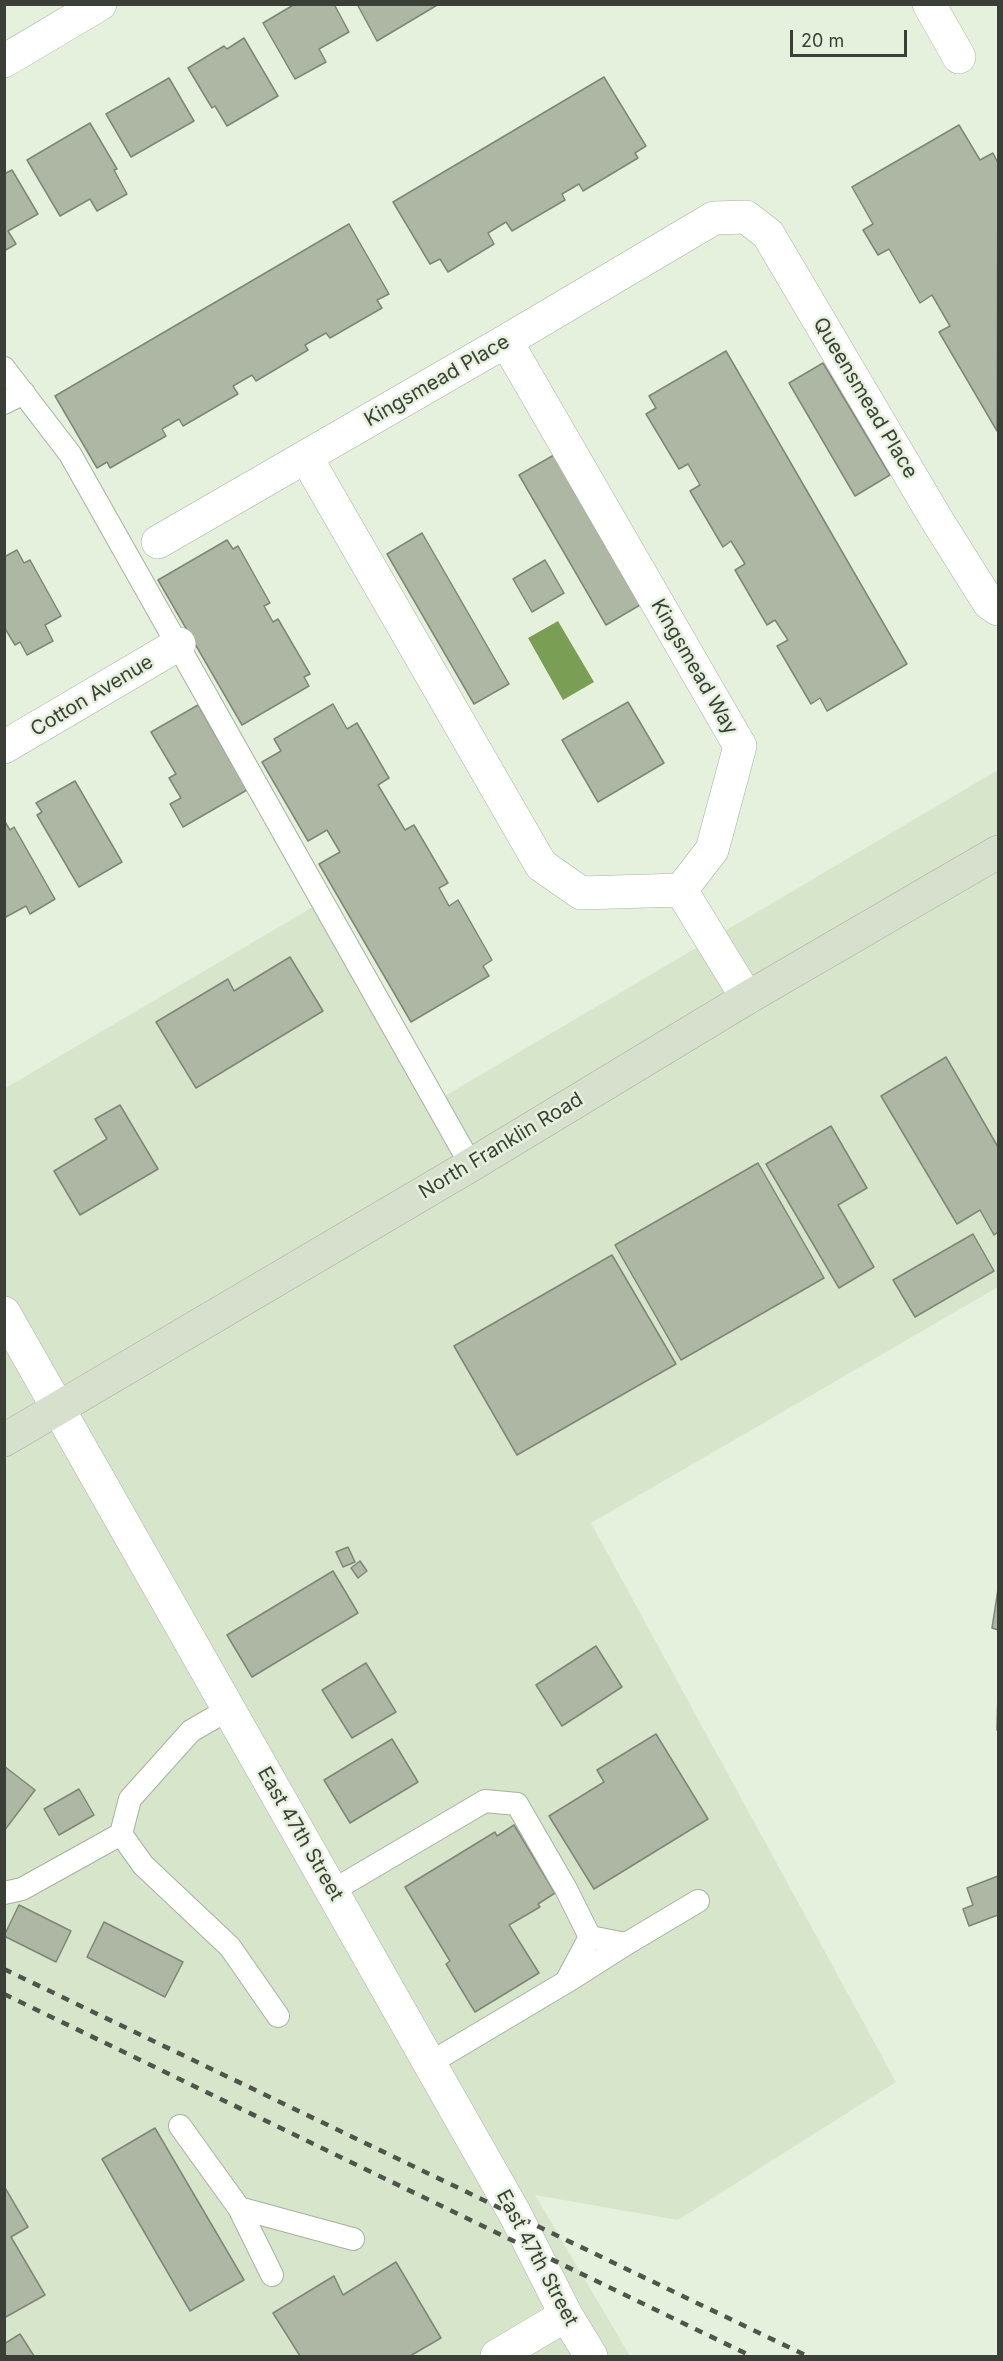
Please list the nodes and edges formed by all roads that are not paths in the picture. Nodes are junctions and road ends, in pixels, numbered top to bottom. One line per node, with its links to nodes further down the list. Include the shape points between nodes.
1 (100, 4): 4 (street)
2 (929, 4): 3 (street)
3 (959, 57)
4 (4, 61)
5 (714, 218): 6 (street, Kingsmead Place); 11 (street, Queensmead Place, via 746,217 768,234 941,526 989,603)
6 (506, 341): 9 (street, Kingsmead Place); 15 (street, Kingsmead Way, via 740,746 712,850)
7 (4, 368): 8 (lane)
8 (14, 398): 12 (lane, via 70,454)
9 (306, 457): 10 (street, Kingsmead Place); 15 (street, via 541,865 581,893)
10 (159, 542)
11 (999, 609)
12 (179, 644): 13 (street, Cotton Avenue); 17 (lane)
13 (4, 747)
14 (999, 852): 16 (main road, North Franklin Road)
15 (681, 890): 16 (street)
16 (747, 998): 17 (main road, North Franklin Road)
17 (471, 1165): 19 (main road, North Franklin Road)
18 (4, 1313): 19 (street, East 47th Street)
19 (58, 1409): 20 (main road, North Franklin Road); 21 (street, East 47th Street)
20 (4, 1440)
21 (229, 1709): 22 (lane, via 191,1731 130,1799); 23 (street, East 47th Street)
22 (121, 1834): 24 (lane, via 22,1889); 29 (lane, via 143,1865 230,1947)
23 (332, 1891): 26 (lane, via 485,1801 517,1804); 30 (street, East 47th Street)
24 (4, 1893)
25 (699, 1901): 27 (lane)
26 (590, 1937): 27 (lane); 28 (lane)
27 (626, 1944): 28 (lane)
28 (566, 1982): 30 (lane)
29 (278, 2016)
30 (430, 2063): 35 (street, East 47th Street, via 515,2214)
31 (180, 2126): 32 (lane)
32 (239, 2208): 33 (lane); 34 (lane)
33 (353, 2239)
34 (272, 2275)
35 (566, 2315): 36 (street); 37 (street, East 47th Street)
36 (497, 2356)
37 (591, 2356)

